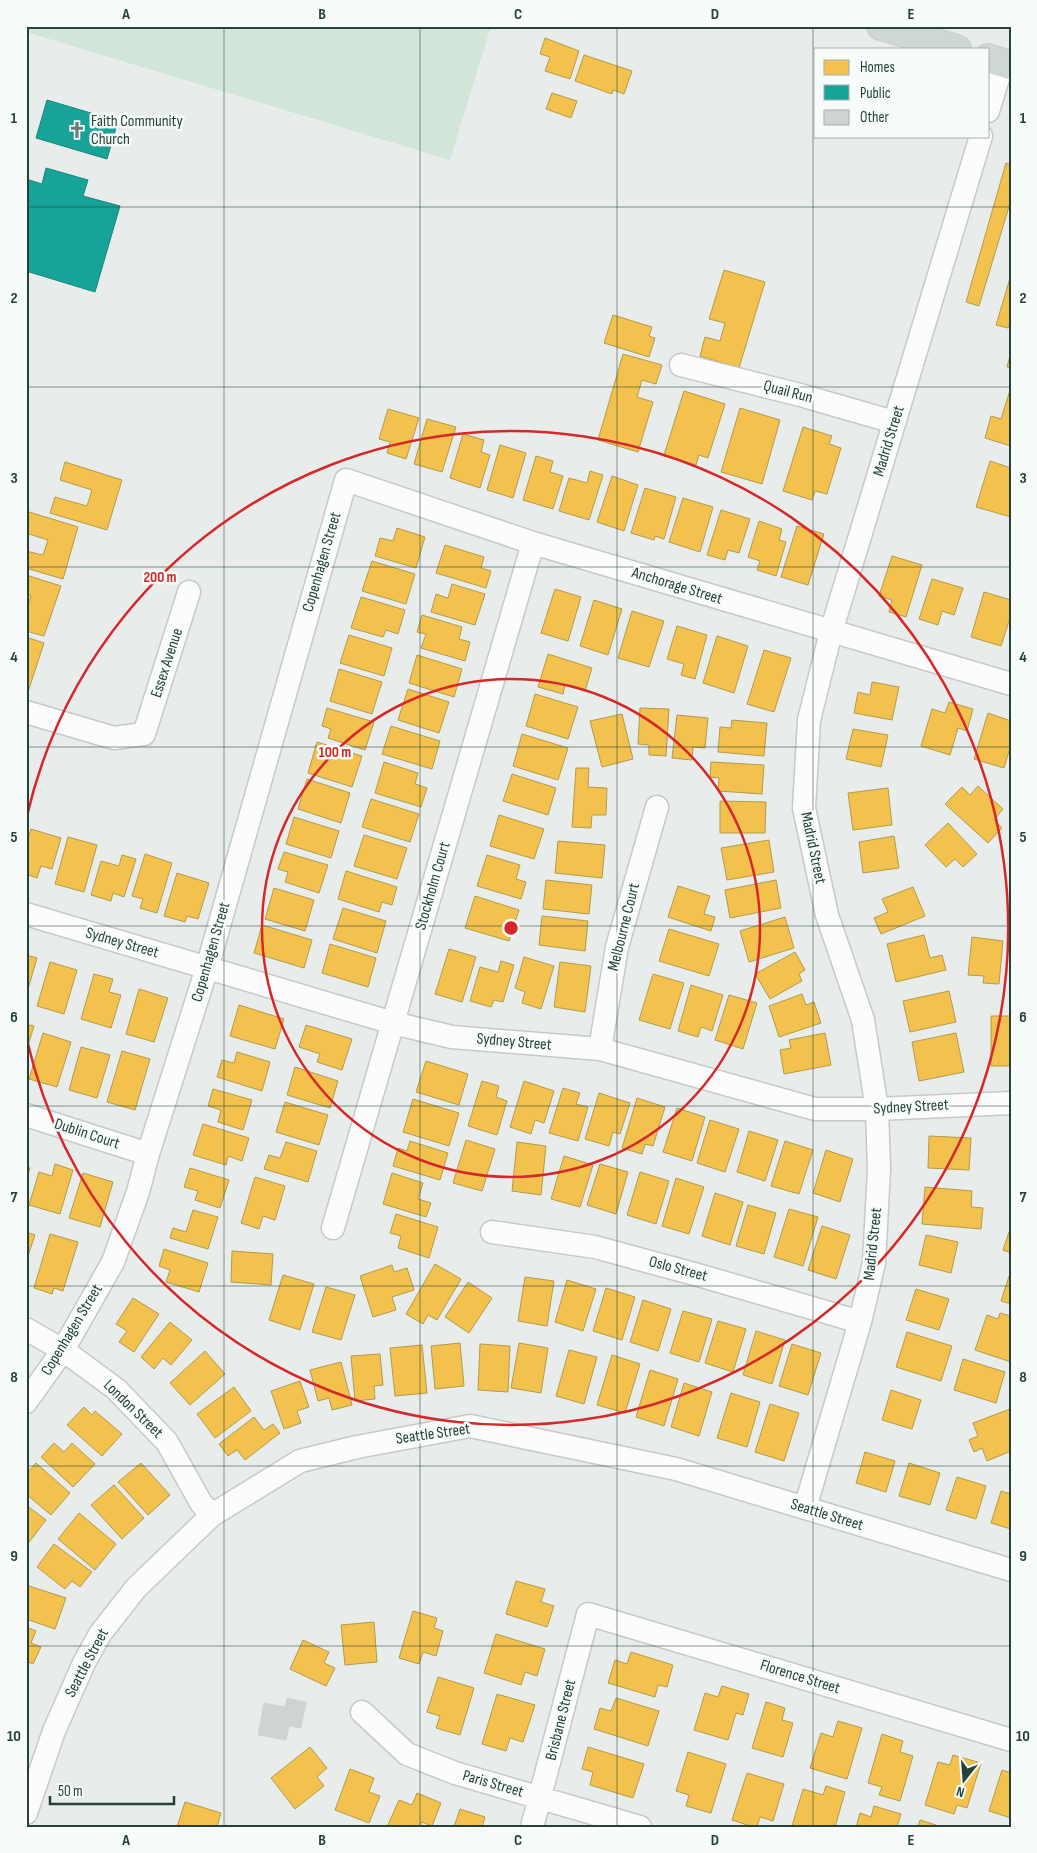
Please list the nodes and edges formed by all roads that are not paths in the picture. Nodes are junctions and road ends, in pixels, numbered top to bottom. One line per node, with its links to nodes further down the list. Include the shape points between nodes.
1 (881, 26): 2 (main road)
2 (954, 48)
3 (1001, 62): 4 (street)
4 (990, 103)
5 (979, 138): 7 (street, Madrid Street)
6 (681, 365): 7 (street, Quail Run)
7 (894, 422): 11 (street, Madrid Street)
8 (346, 480): 9 (street, Anchorage Street); 16 (street, Copenhagen Street)
9 (533, 543): 11 (street, Anchorage Street); 17 (street, Stockholm Court)
10 (190, 592): 13 (street, Essex Avenue, via 144,734 114,738)
11 (831, 632): 12 (street, Anchorage Street); 20 (street, Madrid Street, via 809,720 804,808 827,915 863,1020)
12 (1011, 684)
13 (26, 712)
14 (657, 807): 18 (street, Melbourne Court, via 616,947)
15 (26, 914): 16 (street, Sydney Street)
16 (207, 968): 17 (street, Sydney Street); 22 (street, Copenhagen Street)
17 (393, 1023): 18 (street, Sydney Street, via 452,1037); 23 (street, Stockholm Court)
18 (600, 1049): 20 (street, Sydney Street, via 815,1109)
19 (1011, 1103): 20 (street, Sydney Street)
20 (877, 1109): 25 (street, Madrid Street, via 879,1169 874,1262)
21 (26, 1115): 22 (street, Dublin Court)
22 (148, 1154): 27 (street, Copenhagen Street, via 113,1262)
23 (333, 1228)
24 (492, 1232): 25 (street, Oslo Street, via 595,1247)
25 (860, 1322): 29 (street, Madrid Street)
26 (26, 1329): 27 (street, London Street)
27 (63, 1350): 28 (street, Copenhagen Street); 30 (street, London Street, via 116,1389 168,1442 201,1503)
28 (26, 1402)
29 (805, 1508): 30 (street, Seattle Street, via 676,1469 470,1426 300,1461); 31 (street, Seattle Street)
30 (212, 1515): 36 (street, Seattle Street, via 136,1588 100,1634 54,1731)
31 (1011, 1570)
32 (588, 1614): 34 (street, Florence Street); 35 (street, Brisbane Street)
33 (362, 1712): 35 (street, Paris Street, via 407,1754 455,1773)
34 (1011, 1740)
35 (541, 1797): 37 (street, Brisbane Street); 38 (street, Paris Street)
36 (26, 1813)
37 (532, 1827)
38 (640, 1827)

